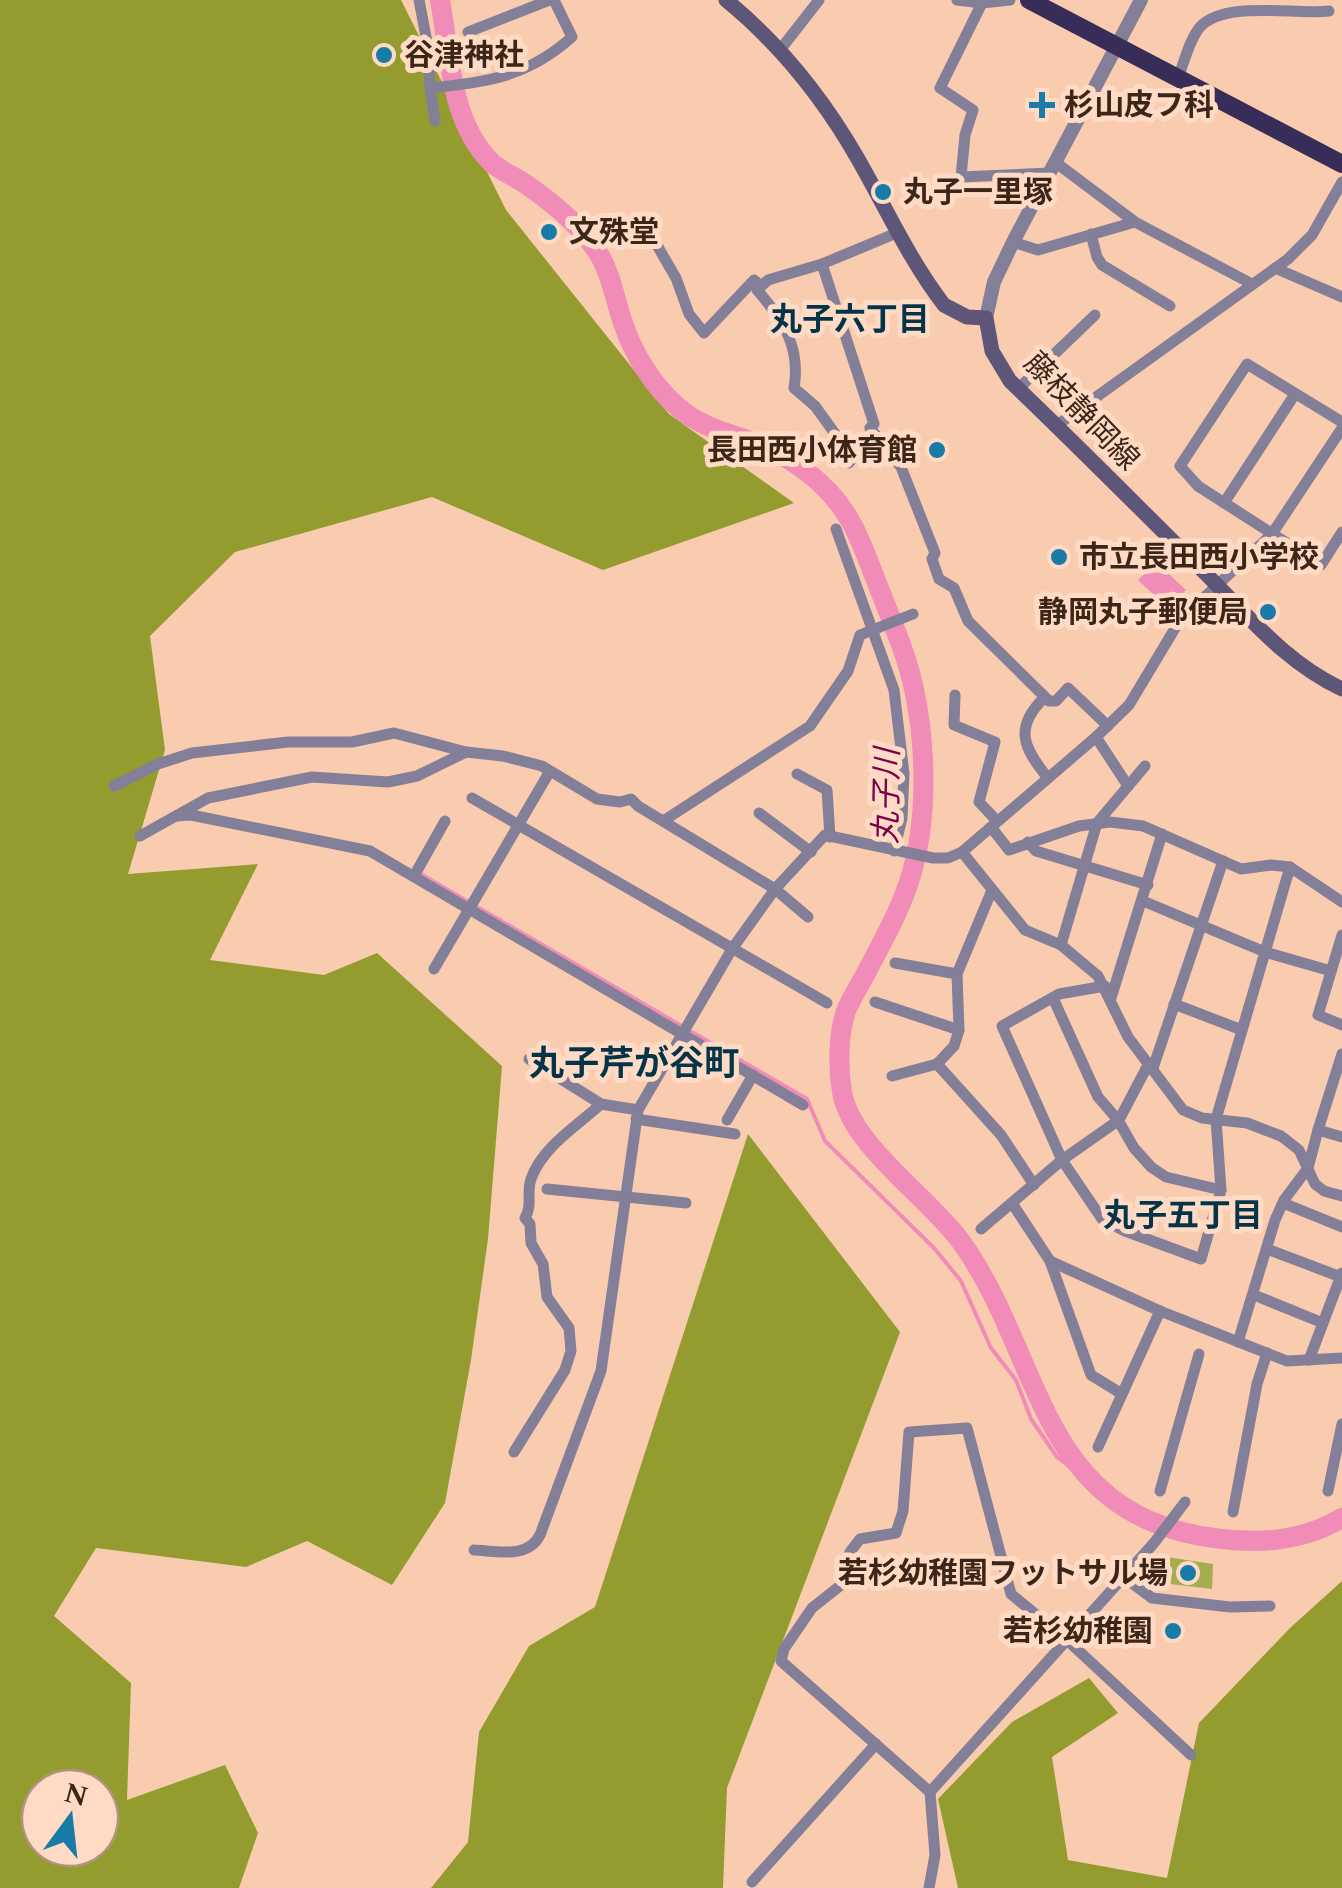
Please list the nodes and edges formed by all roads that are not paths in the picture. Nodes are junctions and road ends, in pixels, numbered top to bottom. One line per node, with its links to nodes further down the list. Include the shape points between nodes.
1 (418, 0): 15 (street)
2 (552, 0): 11 (street); 15 (street, via 572,37 523,72)
3 (726, 0): 13 (main road)
4 (820, 0): 13 (street)
5 (957, 0): 9 (street)
6 (1010, 0): 9 (street)
7 (1029, 0): 12 (highway)
8 (1141, 0): 12 (street)
9 (982, 3): 18 (street, via 940,88 973,110 961,177)
10 (1329, 11): 14 (street, via 1252,8 1212,18 1201,26)
11 (468, 32)
12 (1116, 46): 14 (highway); 18 (street)
13 (780, 50): 21 (main road, via 829,112)
14 (1178, 78): 17 (highway)
15 (432, 88): 16 (street)
16 (435, 121)
17 (1342, 164)
18 (1052, 168): 20 (street); 24 (street)
19 (1342, 182): 26 (street, via 1312,235)
20 (1136, 222): 22 (street); 27 (street)
21 (899, 232): 25 (street); 32 (main road, via 944,305)
22 (1091, 234): 24 (street, via 1038,250); 30 (street, via 1102,265)
23 (650, 235): 28 (street, via 704,332 754,280)
24 (1013, 242): 32 (street)
25 (822, 264): 28 (street); 37 (street)
26 (1275, 268): 27 (street); 29 (street)
27 (1252, 284): 36 (street)
28 (761, 286): 38 (street, via 757,290 792,339 794,388)
29 (1342, 297)
30 (1170, 306)
31 (1095, 316): 33 (street)
32 (986, 318): 33 (main road, 藤枝静岡線, via 992,351)
33 (1018, 388): 36 (main road, 藤枝静岡線)
34 (1295, 394): 35 (street); 40 (street); 40 (street, via 1247,364 1180,466)
35 (1342, 425): 43 (street)
36 (1056, 426): 44 (main road, 藤枝静岡線)
37 (873, 432): 39 (street); 49 (street, via 901,467 940,579 954,588 968,620)
38 (842, 442)
39 (849, 462)
40 (1224, 502): 43 (street)
41 (836, 529): 46 (street)
42 (1342, 532): 43 (street, via 1321,566)
43 (1272, 534): 44 (street)
44 (1216, 584): 47 (main road, 藤枝静岡線, via 1282,650); 50 (street, via 1180,620 1129,705)
45 (911, 615): 46 (street)
46 (873, 630): 63 (street, via 860,635 848,671 810,726); 71 (street, via 894,690 903,744 904,800)
47 (1342, 688)
48 (955, 695): 66 (street, via 954,725 994,742 979,802)
49 (1044, 698): 50 (street, via 1056,702 1068,688); 56 (street, via 1025,729 1027,753)
50 (1108, 726): 51 (street)
51 (1096, 738): 56 (street); 58 (street)
52 (466, 752): 54 (street); 57 (street, via 394,733 352,742 288,742 192,752); 61 (street, via 417,776 388,782 312,777 208,798)
53 (1145, 766): 58 (street)
54 (550, 771): 63 (street, via 597,799 632,799); 65 (street)
55 (797, 774): 69 (street, via 826,790)
56 (1048, 778): 66 (street)
57 (114, 786)
58 (1128, 786): 64 (street)
59 (472, 798): 65 (street)
60 (759, 814): 72 (street)
61 (176, 816): 68 (street); 77 (street, via 370,851)
62 (445, 821): 77 (street)
63 (663, 821): 79 (street)
64 (1098, 823): 67 (street); 70 (street); 75 (street)
65 (518, 824): 83 (street); 88 (street)
66 (994, 824): 70 (street, via 1009,850); 73 (street)
67 (1162, 834): 74 (street); 78 (street)
68 (140, 836)
69 (830, 837): 71 (street); 72 (street)
70 (1028, 842): 75 (street, via 1036,851)
71 (895, 851): 73 (street, via 934,858)
72 (810, 852): 79 (street)
73 (962, 852): 80 (street)
74 (1223, 860): 76 (street, via 1241,869); 85 (street)
75 (1086, 864): 78 (street); 87 (street)
76 (1290, 867): 82 (street); 89 (street)
77 (414, 876): 83 (street)
78 (1148, 885): 81 (street)
79 (776, 888): 84 (street); 88 (street)
80 (992, 890): 87 (street, via 1026,930); 93 (street)
81 (1143, 902): 85 (street); 94 (street)
82 (1342, 902)
83 (470, 909): 91 (street); 102 (street)
84 (808, 917)
85 (1200, 925): 89 (street); 98 (street)
86 (1342, 935): 92 (street)
87 (1061, 945): 94 (street)
88 (732, 949): 97 (street); 102 (street)
89 (1265, 952): 92 (street); 101 (street)
90 (895, 963): 93 (street)
91 (434, 969)
92 (1331, 971): 99 (street, via 1318,1015)
93 (957, 974): 100 (street)
94 (1108, 992): 95 (street); 106 (street)
95 (1053, 998): 115 (street, via 1098,1097); 119 (street, via 1002,1026)
96 (874, 1002): 100 (street)
97 (827, 1004)
98 (1174, 1004): 101 (street); 106 (street)
99 (1342, 1025)
100 (958, 1030): 105 (street, via 954,1046)
101 (1242, 1030): 113 (street)
102 (683, 1034): 108 (street); 112 (street)
103 (1342, 1054): 107 (street)
104 (530, 1059): 110 (street)
105 (937, 1064): 109 (street); 121 (street, via 1001,1135)
106 (1151, 1066): 113 (street, via 1183,1110); 115 (street)
107 (1340, 1069): 116 (street)
108 (752, 1075): 111 (street); 114 (street)
109 (892, 1076)
110 (601, 1104): 112 (street); 145 (street, via 545,1154 529,1188 525,1218 531,1243 543,1264 548,1297 569,1328 572,1350)
111 (803, 1104)
112 (637, 1115): 117 (street); 125 (street)
113 (1216, 1119): 120 (street, via 1281,1136); 123 (street)
114 (727, 1120)
115 (1118, 1120): 119 (street); 123 (street, via 1150,1167)
116 (1318, 1130): 118 (street); 120 (street)
117 (735, 1134)
118 (1342, 1137)
119 (1062, 1160): 121 (street); 123 (street, via 1102,1219 1201,1258)
120 (1308, 1168): 124 (street, via 1315,1184); 128 (street)
121 (1034, 1185): 127 (street)
122 (547, 1189): 125 (street)
123 (1221, 1190)
124 (1342, 1196)
125 (624, 1197): 126 (street); 150 (street, via 601,1371 540,1534 523,1551)
126 (686, 1203)
127 (1012, 1203): 130 (street); 132 (street)
128 (1283, 1204): 129 (street); 131 (street)
129 (1342, 1227)
130 (982, 1229)
131 (1267, 1250): 133 (street); 134 (street)
132 (1050, 1261): 135 (street); 142 (street, via 1091,1375)
133 (1340, 1283): 136 (street)
134 (1254, 1295): 136 (street); 137 (street)
135 (1160, 1311): 137 (street); 142 (street)
136 (1323, 1323): 141 (street)
137 (1238, 1342): 138 (street)
138 (1267, 1353): 141 (street); 149 (street)
139 (1198, 1354): 146 (street)
140 (1342, 1358): 141 (street)
141 (1310, 1360)
142 (1122, 1394): 144 (street)
143 (1342, 1424): 147 (street)
144 (1098, 1447)
145 (514, 1452)
146 (1160, 1491)
147 (1328, 1491)
148 (1183, 1504): 151 (street)
149 (1233, 1512)
150 (474, 1550)
151 (1124, 1576): 152 (street, via 1152,1598); 153 (street)
152 (1270, 1606)
153 (1068, 1641): 154 (street, via 1010,1594 967,1428 910,1432 896,1533 860,1539 842,1585 812,1608 781,1655); 155 (street); 156 (street)
154 (876, 1744): 156 (street); 157 (street)
155 (1191, 1755)
156 (930, 1792): 158 (street)
157 (752, 1882)
158 (929, 1888)

